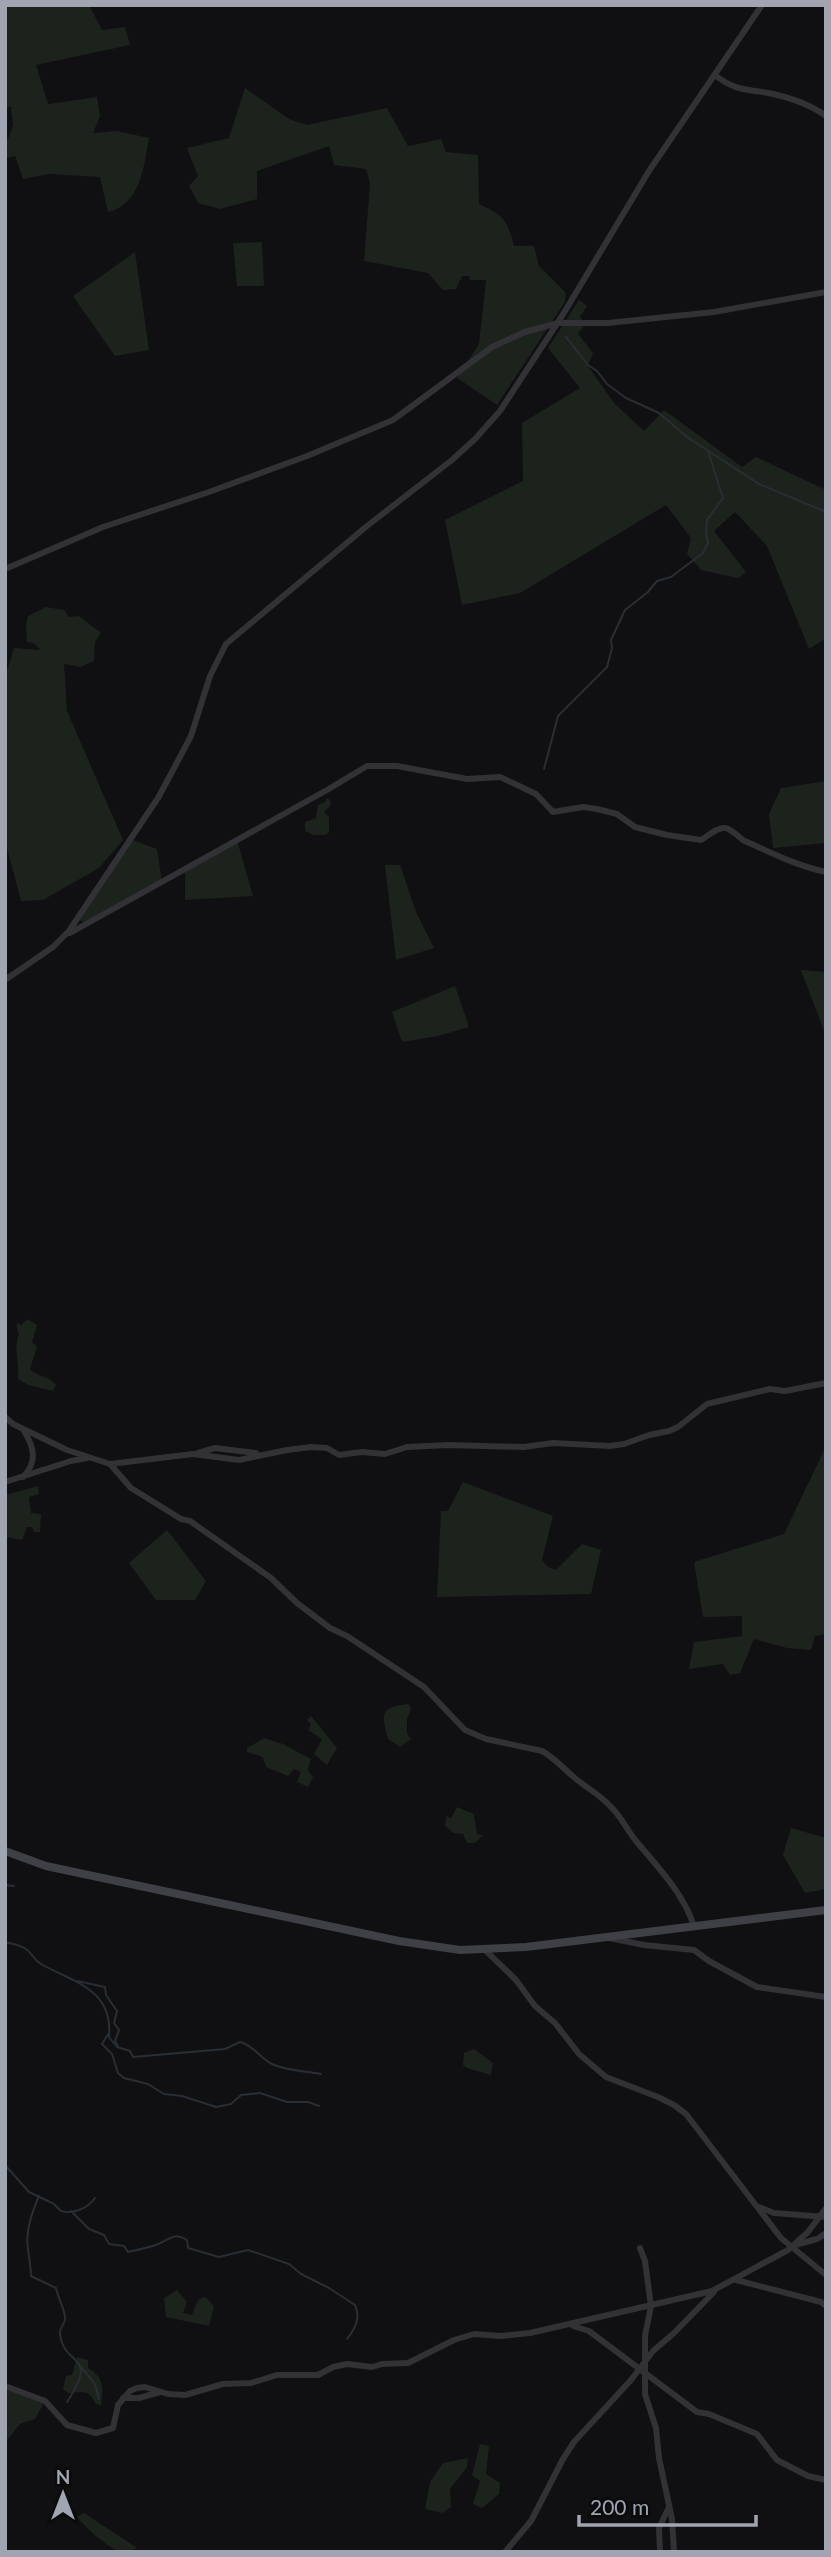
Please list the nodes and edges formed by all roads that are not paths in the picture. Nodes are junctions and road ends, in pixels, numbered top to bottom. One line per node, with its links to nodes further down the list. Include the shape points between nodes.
1 (762, 5): 2 (street)
2 (715, 75): 3 (street, via 740,90 773,94); 5 (street, via 649,171)
3 (826, 116)
4 (826, 292): 5 (street, via 714,312 608,323)
5 (558, 323): 6 (street, via 524,332 492,348 393,420 307,456 103,527); 8 (street, via 500,411 475,439 226,644 176,766)
6 (5, 569)
7 (826, 872): 8 (street, via 766,851 728,828 719,828 701,840 667,835 635,827 617,814 597,809 553,812 536,794 500,777 467,779 376,765 357,771)
8 (64, 936): 9 (street)
9 (5, 980)
10 (826, 1383): 14 (street, via 785,1391 770,1389 707,1404 678,1427 617,1445 434,1446 339,1455 311,1447 239,1460 193,1454)
11 (5, 1417): 12 (street)
12 (23, 1429): 13 (street); 15 (street, via 33,1462)
13 (89, 1458): 14 (street); 15 (street)
14 (110, 1464): 19 (street, via 131,1488 190,1521 271,1578 330,1628 424,1687 465,1730 549,1755 619,1815 670,1879)
15 (21, 1478): 16 (street)
16 (5, 1482)
17 (5, 1851): 21 (street, via 46,1866 398,1941)
18 (826, 1910): 19 (street)
19 (694, 1926): 20 (street)
20 (603, 1937): 21 (street); 22 (street, via 694,1950 757,1987)
21 (485, 1950): 23 (street, via 579,2054 606,2077 658,2096 686,2114)
22 (826, 1997)
23 (755, 2205): 25 (street, via 774,2213); 27 (street)
24 (826, 2208): 25 (street)
25 (822, 2217): 27 (street)
26 (826, 2233): 27 (street)
27 (791, 2247): 29 (street); 30 (street)
28 (640, 2248): 32 (street)
29 (826, 2274)
30 (734, 2280): 31 (street); 33 (street)
31 (718, 2288): 32 (street); 35 (street)
32 (651, 2306): 34 (street); 35 (street)
33 (826, 2306)
34 (569, 2326): 36 (street, via 589,2331); 37 (street, via 462,2337 408,2363 347,2364 318,2375 277,2375 185,2395 138,2388 123,2398 114,2428 96,2433 67,2425 46,2401)
35 (645, 2361): 36 (street)
36 (641, 2371): 38 (street, via 697,2412 757,2434 776,2460); 39 (street); 40 (street, via 574,2442 531,2521)
37 (5, 2386)
38 (826, 2480)
39 (670, 2505): 41 (street, via 659,2528); 42 (street)
40 (505, 2552)
41 (660, 2552)
42 (674, 2552)

